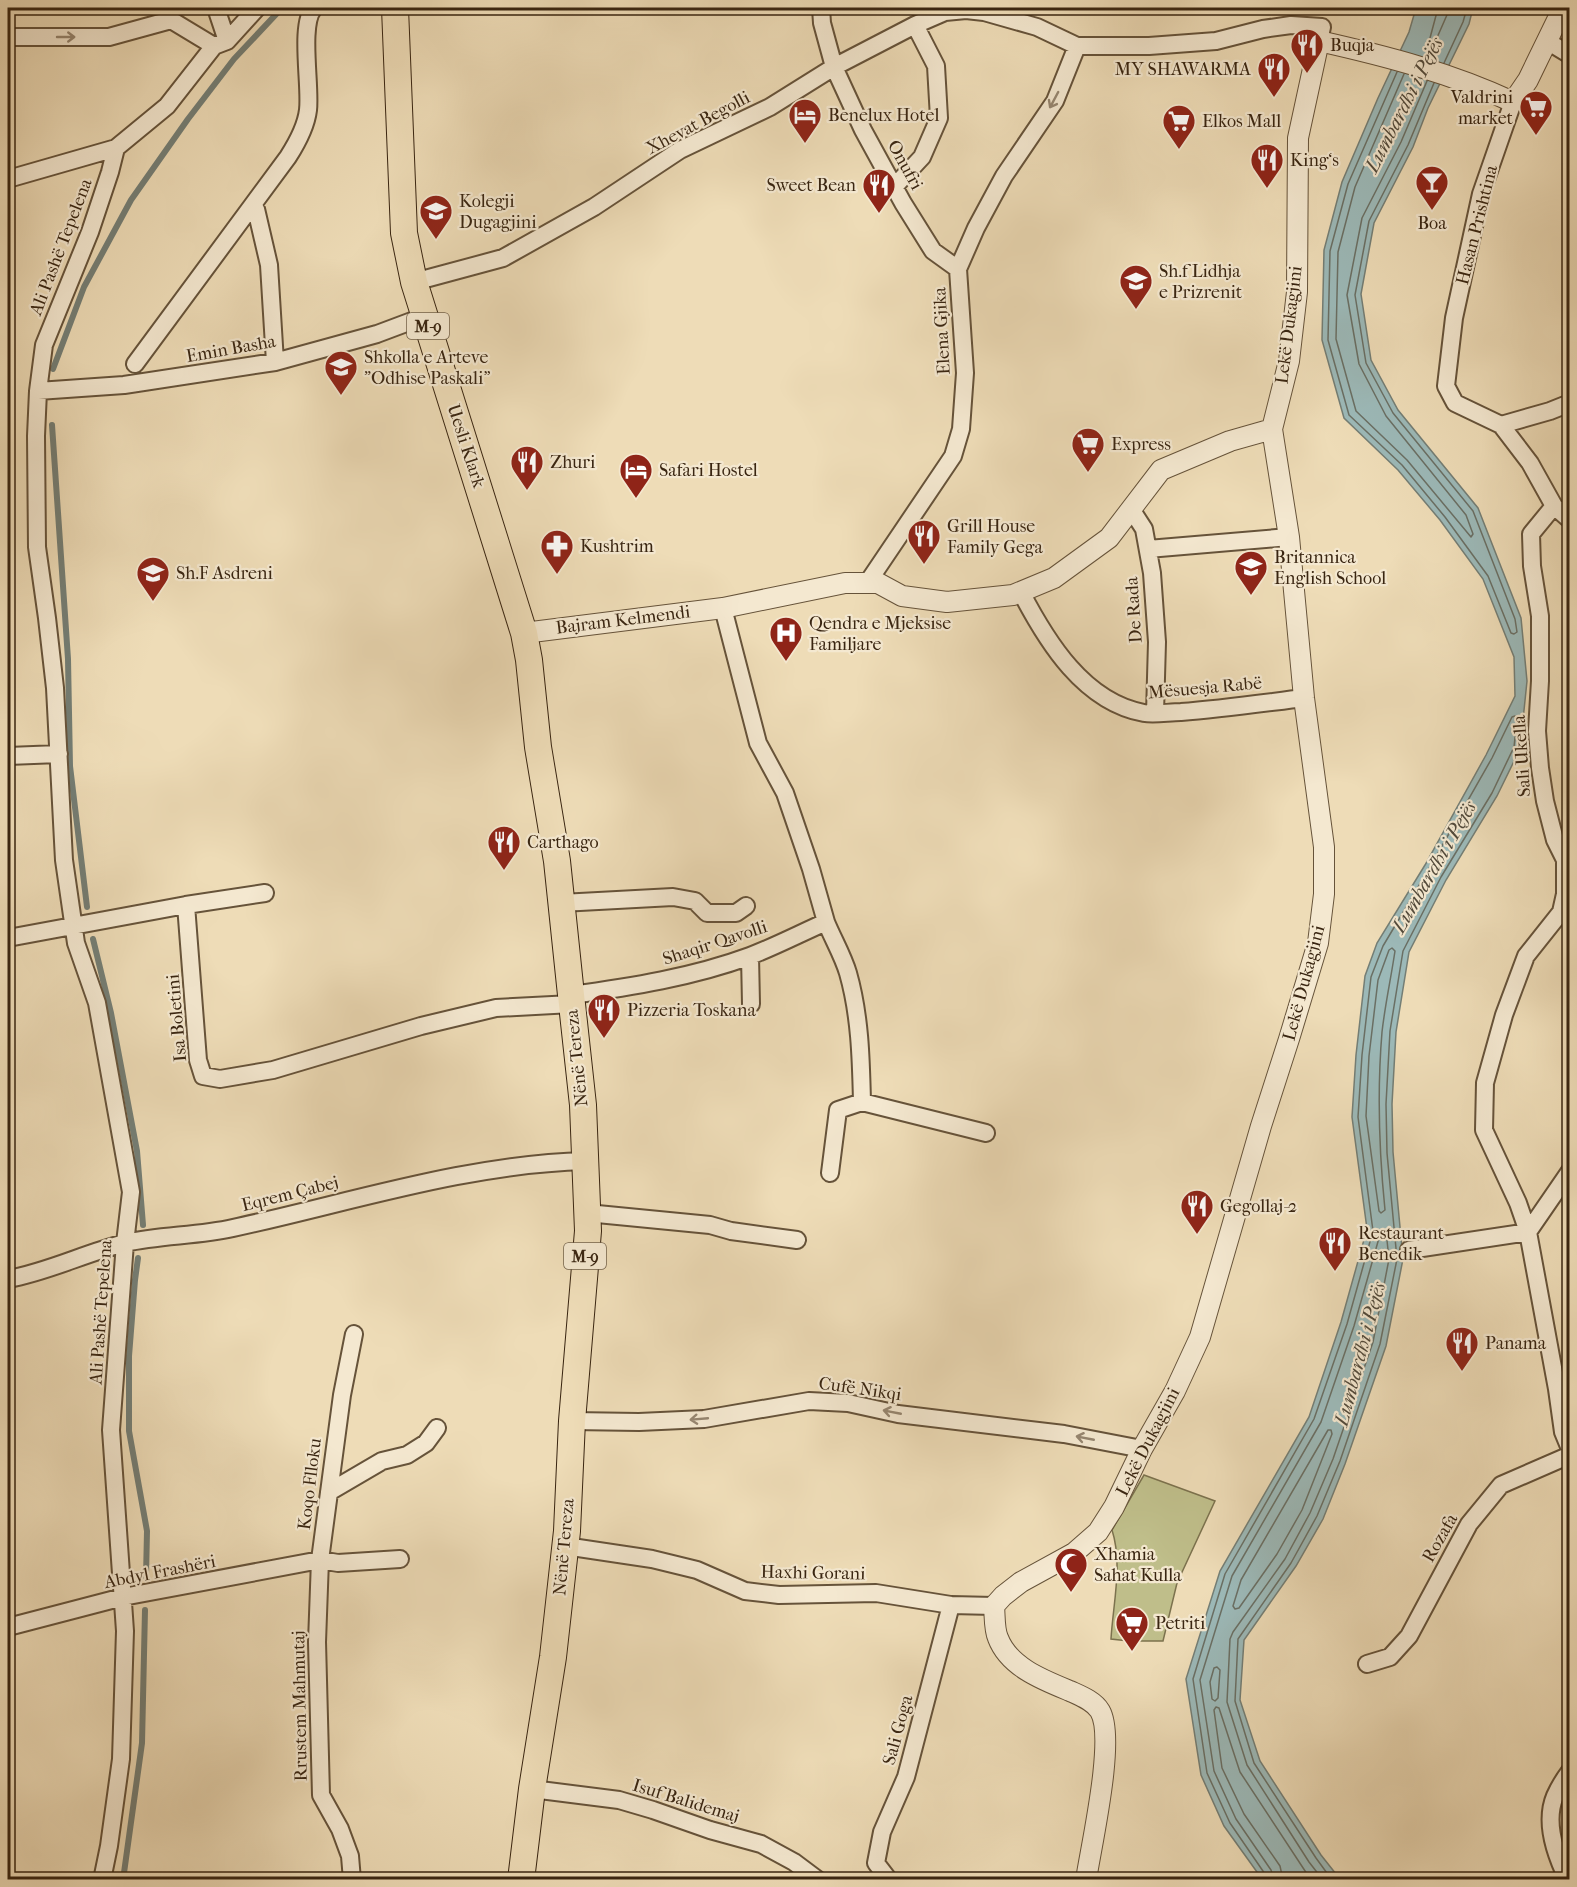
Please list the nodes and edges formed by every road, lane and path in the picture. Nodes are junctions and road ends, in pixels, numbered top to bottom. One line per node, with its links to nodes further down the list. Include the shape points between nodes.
1 (216, 8): 13 (street)
2 (257, 8): 13 (street)
3 (314, 8): 26 (street, via 306,32 308,111 299,139)
4 (395, 8): 23 (main road, Uesli Klark / M-9, via 404,233)
5 (821, 8): 16 (street, Onufri)
6 (1563, 8): 12 (street, Hasan Prishtina)
7 (966, 9): 9 (street, Xhevat Begolli, via 945,12); 14 (street, Xhevat Begolli, via 1037,27)
8 (169, 14): 11 (street, one-way to 8, via 109,37); 13 (street)
9 (915, 25): 16 (street, Xhevat Begolli); 20 (street, via 936,66 939,118 922,157)
10 (1315, 33): 14 (street, Xhevat Begolli, via 1291,25 1216,41); 17 (street, via 1454,76); 30 (street, Lekë Dukagjini, via 1298,138 1297,292 1289,361)
11 (8, 37)
12 (1547, 40): 15 (street); 17 (street, Hasan Prishtina)
13 (221, 44): 18 (street, via 167,106)
14 (1077, 46): 22 (street, Elena Gjika, one-way to 22, via 1055,101 1004,176)
15 (1569, 55)
16 (834, 67): 20 (street, Onufri); 23 (street, Xhevat Begolli, via 770,107 680,150 594,207 503,258)
17 (1514, 102): 29 (street, Hasan Prishtina, via 1481,194 1455,318 1446,386 1455,403)
18 (116, 148): 19 (street); 27 (street, Ali Pashë Tepelena, via 90,232 44,345)
19 (8, 179)
20 (894, 187): 22 (street, Onufri, via 933,251)
21 (256, 208): 25 (street, via 269,265)
22 (958, 269): 36 (street, Elena Gjika, via 965,373 961,429 953,456)
23 (414, 282): 24 (main road, Uesli Klark / M-9)
24 (425, 316): 25 (street, Emin Basha, via 377,334); 39 (main road, Uesli Klark / M-9)
25 (275, 362): 27 (street, Emin Basha, via 124,385)
26 (135, 364)
27 (38, 391): 42 (street, Ali Pashë Tepelena, via 37,547)
28 (1569, 403): 29 (street)
29 (1501, 425): 31 (street, via 1530,463)
30 (1272, 429): 32 (street, Bajram Kelmendi, via 1230,441 1161,470); 34 (street, Lekë Dukagjini)
31 (1554, 506): 33 (street); 60 (street, Sali Ukella, via 1531,534 1540,616 1540,768 1555,840 1564,860 1564,894 1561,912 1526,956 1485,1083 1484,1131)
32 (1131, 509): 35 (street, De Rada, via 1144,528); 37 (street, Bajram Kelmendi, via 1109,538 1054,578)
33 (1569, 520)
34 (1289, 537): 35 (street); 40 (street, Lekë Dukagjini)
35 (1148, 549): 41 (street, De Rada, via 1157,642)
36 (868, 582): 37 (street, Bajram Kelmendi, via 902,596 947,602); 38 (street, Bajram Kelmendi, via 845,583)
37 (1021, 592): 41 (street, Mësuesja Rabë, via 1054,649 1081,679 1110,702 1145,714)
38 (723, 608): 39 (street, Bajram Kelmendi); 48 (street, via 758,743 785,793)
39 (524, 633): 45 (main road, Nënë Tereza / M-9)
40 (1304, 698): 41 (street, Mësuesja Rabë); 68 (street, Lekë Dukagjini, via 1324,847 1318,943 1200,1337)
41 (1155, 713)
42 (59, 754): 43 (street); 49 (street, Ali Pashë Tepelena, via 64,860)
43 (8, 756)
44 (265, 893): 46 (street)
45 (561, 903): 47 (street, via 673,897 695,901 707,913 736,913); 52 (main road, Nënë Tereza / M-9)
46 (186, 905): 49 (street); 52 (street, Isa Boletini, via 198,1060 203,1076 220,1079 273,1070 496,1008)
47 (746, 906)
48 (826, 922): 51 (street, Shaqir Qavolli); 54 (street, via 847,972 856,1008)
49 (74, 926): 50 (street); 62 (street, Ali Pashë Tepelena, via 97,1003 131,1192)
50 (8, 938)
51 (750, 956): 52 (street, Shaqir Qavolli, via 645,985); 53 (street)
52 (571, 999): 56 (main road, Nënë Tereza / M-9)
53 (751, 1004)
54 (862, 1102): 55 (street); 58 (street, via 838,1110)
55 (986, 1133)
56 (585, 1161): 59 (main road, Nënë Tereza / M-9); 62 (street, Eqrem Çabej, via 501,1169 231,1228)
57 (1569, 1172): 60 (street)
58 (830, 1173)
59 (587, 1213): 61 (street, via 710,1225); 66 (main road, Nënë Tereza / M-9)
60 (1528, 1232): 63 (street); 69 (street)
61 (797, 1240)
62 (125, 1243): 64 (street, Eqrem Çabej); 75 (street, Ali Pashë Tepelena, via 111,1430)
63 (1409, 1250)
64 (8, 1279)
65 (354, 1334): 71 (street, Koqo Flloku)
66 (572, 1421): 68 (street, Cufë Nikqi, one-way to 66, via 1064,1434 898,1414 848,1403 808,1401 704,1419); 72 (main road, Nënë Tereza / M-9)
67 (437, 1428): 71 (street, via 426,1443 406,1455 382,1461)
68 (1142, 1449): 77 (street, Lekë Dukagjini, via 1098,1532 1074,1553 1021,1582)
69 (1569, 1449)
70 (1569, 1455): 79 (street, Rozafa, via 1501,1485 1469,1524 1409,1636 1390,1657)
71 (329, 1491): 74 (street, Koqo Flloku)
72 (565, 1546): 76 (street, Haxhi Gorani, via 697,1570 745,1591 779,1595 876,1593); 81 (main road, Nënë Tereza / M-9, via 553,1657)
73 (400, 1559): 74 (street, via 338,1563)
74 (320, 1560): 75 (street, Abdyl Frashëri); 83 (street, Rrustem Mahmutaj, via 317,1642 321,1795 350,1856)
75 (123, 1597): 78 (street, Abdyl Frashëri); 82 (street, Ali Pashë Tepelena, via 121,1759)
76 (951, 1605): 77 (street, Haxhi Gorani); 86 (street, Sali Goga, via 906,1777 882,1832 876,1863)
77 (994, 1606): 87 (street, via 997,1636 1006,1653 1022,1667 1086,1698 1100,1711 1106,1728 1106,1756)
78 (8, 1627)
79 (1367, 1664)
80 (1569, 1771): 88 (street, via 1551,1810 1554,1844)
81 (532, 1789): 84 (main road, Nënë Tereza / M-9); 85 (street, Isuf Balidemaj, via 619,1800 653,1809 760,1844)
82 (102, 1880)
83 (352, 1880)
84 (521, 1880)
85 (818, 1880)
86 (889, 1880)
87 (1086, 1880)
88 (1568, 1880)

